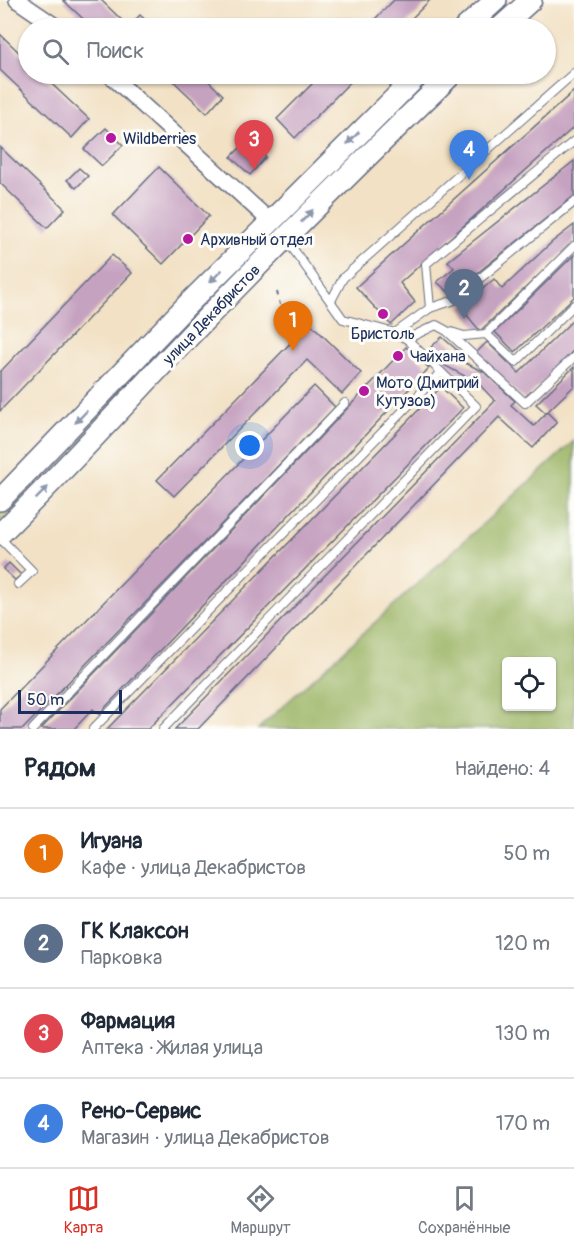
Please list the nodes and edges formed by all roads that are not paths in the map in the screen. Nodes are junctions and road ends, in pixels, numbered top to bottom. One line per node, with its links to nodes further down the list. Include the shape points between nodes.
1 (17, 0): 4 (street)
2 (496, 0): 5 (street)
3 (531, 0): 6 (street)
4 (43, 18)
5 (476, 18)
6 (511, 18)
7 (574, 73): 16 (lane, via 342,278)
8 (120, 84): 13 (street)
9 (409, 84): 13 (street, улица Декабристов, one-way to 13)
10 (442, 84): 14 (street, улица Декабристов, one-way to 10)
11 (574, 141): 18 (lane, via 426,264)
12 (574, 202): 18 (lane, via 452,301)
13 (271, 222): 14 (lane); 26 (street, улица Декабристов, one-way to 26)
14 (286, 239): 16 (lane); 27 (street, улица Декабристов, one-way to 14)
15 (574, 246): 21 (lane)
16 (331, 301): 20 (lane, via 342,319)
17 (574, 305): 21 (lane, via 516,362)
18 (430, 308): 20 (lane)
19 (447, 331): 21 (lane, via 464,336); 22 (lane, via 436,325); 23 (lane, via 525,403)
20 (395, 333): 22 (lane)
21 (486, 334)
22 (407, 339): 24 (lane)
23 (574, 357)
24 (441, 372): 30 (lane); 31 (lane, via 476,406)
25 (345, 403): 29 (lane)
26 (0, 501)
27 (0, 536): 28 (lane, via 32,571)
28 (18, 584)
29 (33, 729)
30 (93, 729)
31 (163, 729)

